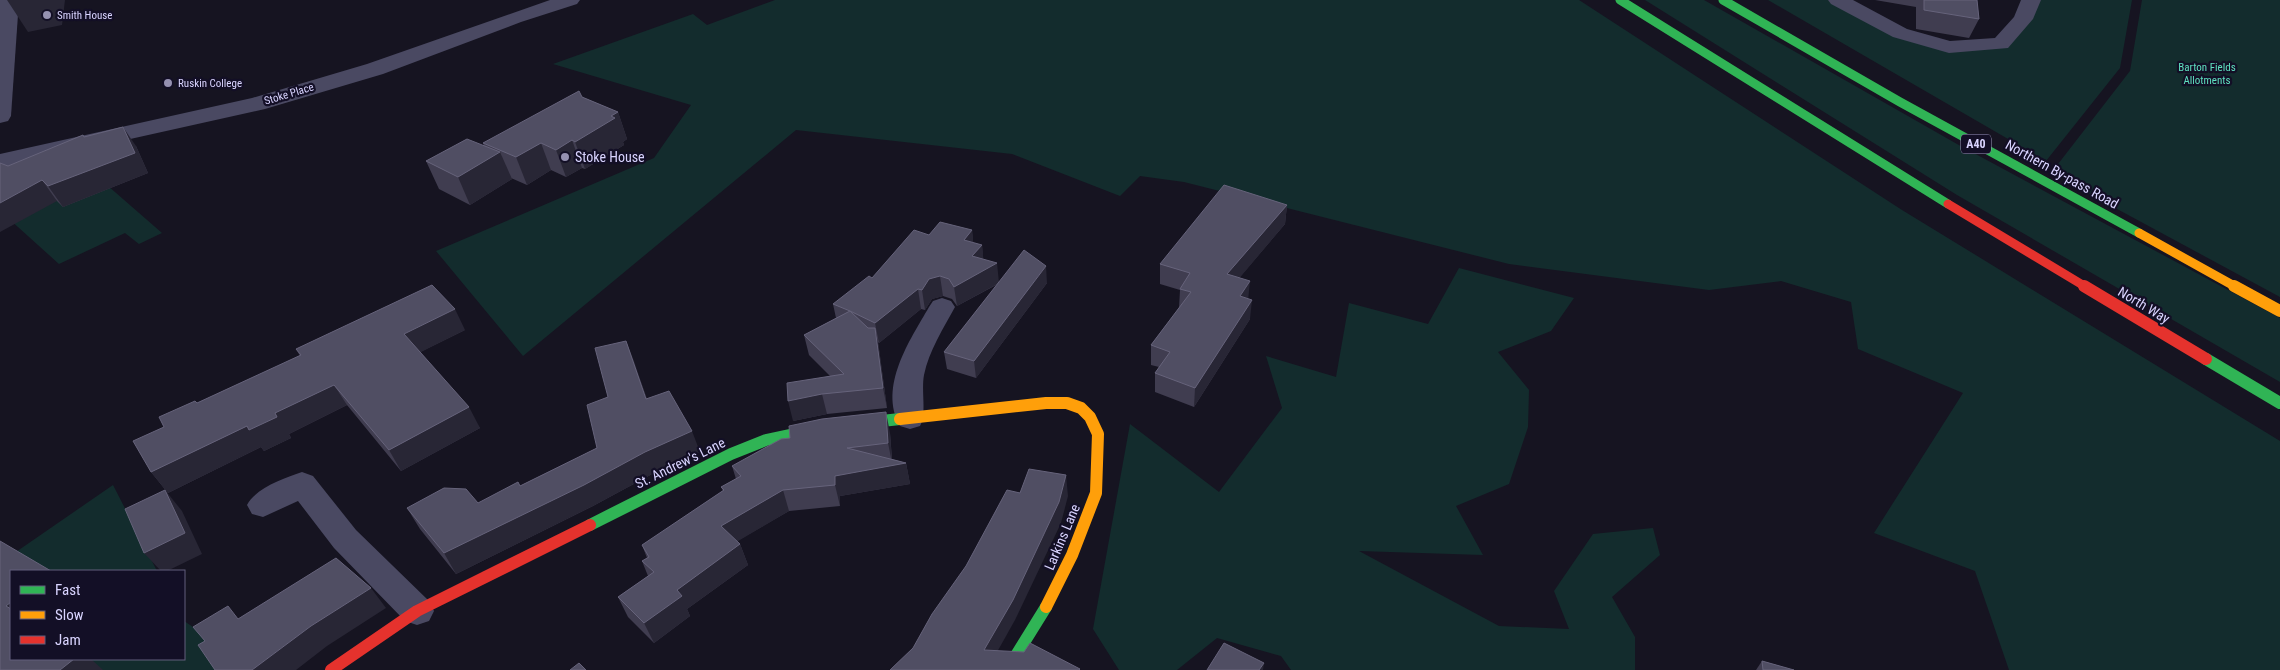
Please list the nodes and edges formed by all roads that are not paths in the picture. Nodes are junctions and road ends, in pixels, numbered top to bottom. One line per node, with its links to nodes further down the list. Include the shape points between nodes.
1 (9, 0): 7 (street)
2 (570, 0): 8 (street, Stoke Place, via 375,69 256,104)
3 (1620, 0): 11 (main road, North Way, via 1992,232)
4 (1723, 0): 10 (main road, Northern By-pass Road / A40, via 1900,102)
5 (1838, 0): 6 (street, via 1900,34 1949,47 2001,44 2024,18)
6 (2031, 0)
7 (0, 116)
8 (0, 161)
9 (942, 307): 13 (street, via 910,370 907,406)
10 (2280, 311)
11 (2280, 403)
12 (1081, 408): 13 (main road, St. Andrew's Lane, via 1067,403 1046,403); 17 (main road, Larkins Lane, via 1090,417 1098,434 1096,493 1052,597)
13 (910, 418): 15 (main road, St. Andrew's Lane, via 828,427 766,440 731,454)
14 (263, 504): 15 (street, via 302,484 344,539)
15 (416, 611): 16 (main road, St. Andrew's Lane)
16 (330, 670)
17 (1007, 670)

